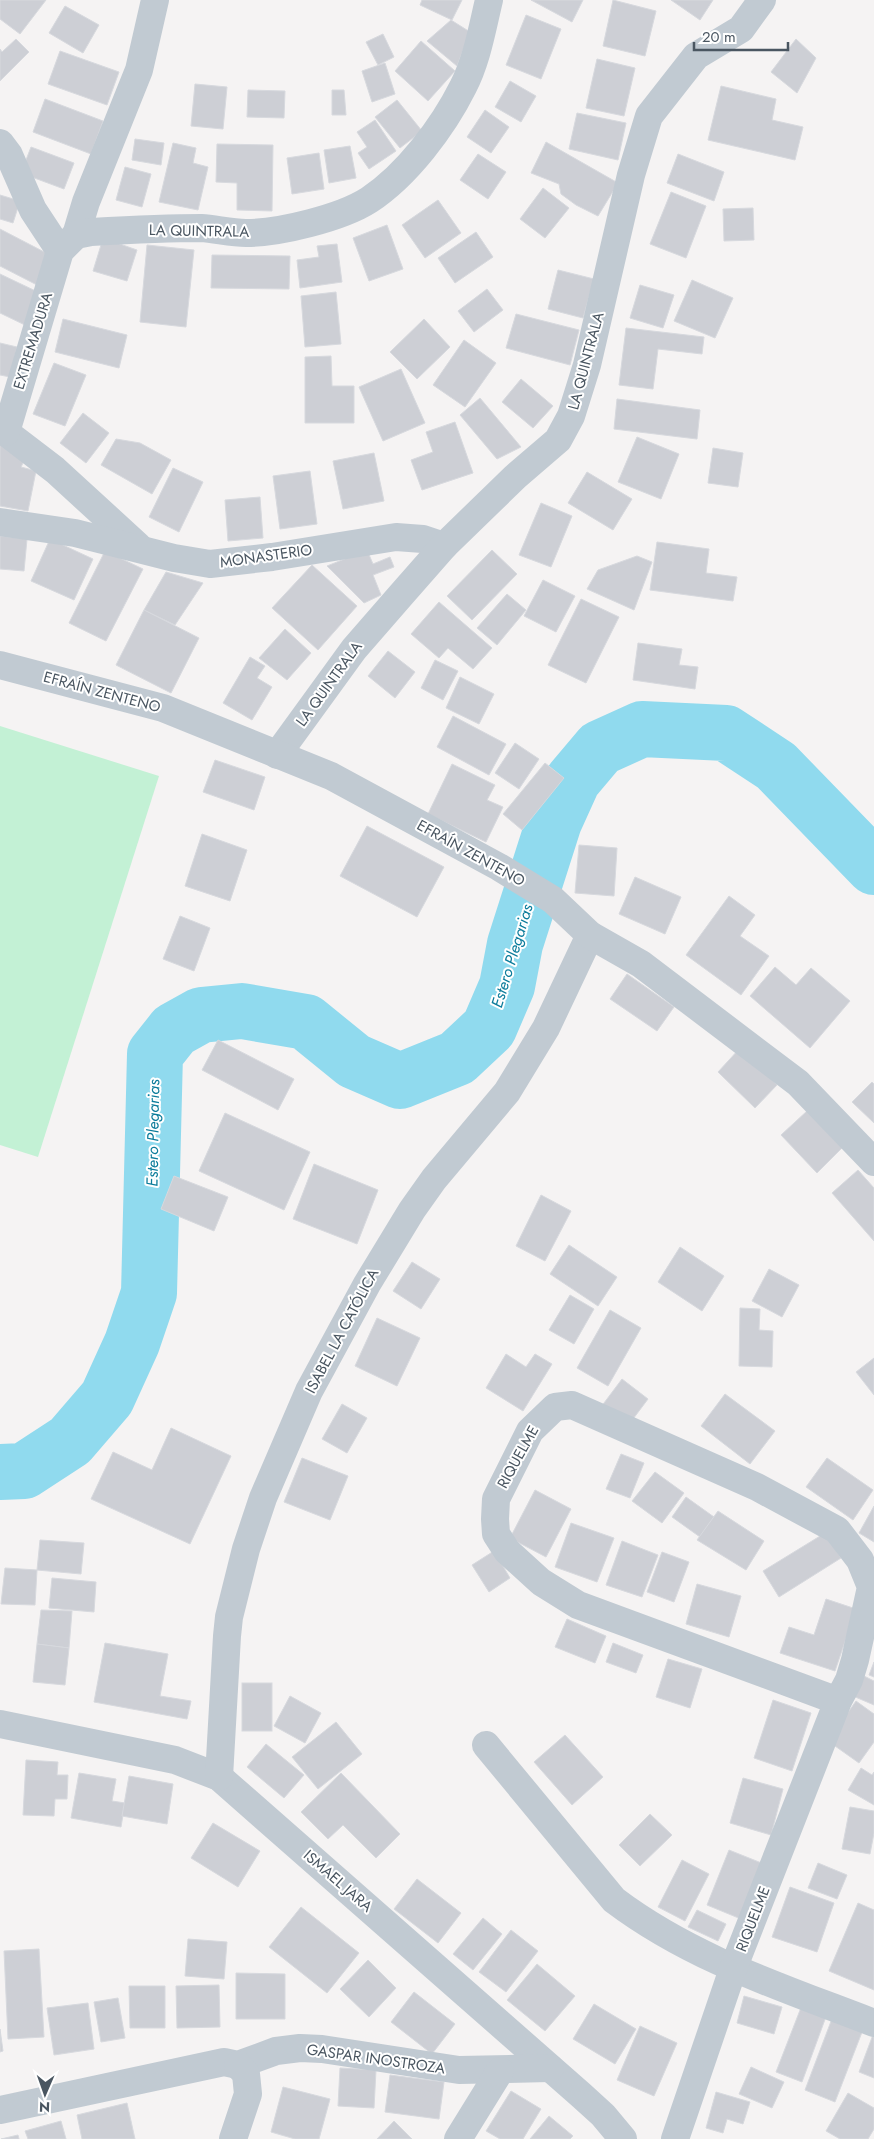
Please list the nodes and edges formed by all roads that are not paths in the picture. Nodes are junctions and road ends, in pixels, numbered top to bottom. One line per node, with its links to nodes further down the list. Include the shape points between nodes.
1 (155, 0): 5 (street, EXTREMADURA, via 139,70)
2 (490, 0): 5 (street, LA QUINTRALA, via 464,86 439,129 399,175 369,200 306,225 276,230 246,233 203,228 91,232)
3 (762, 0): 8 (street, LA QUINTRALA, via 741,29 696,56 648,116 587,365 571,416 558,440)
4 (0, 143): 5 (street, via 9,155 34,210)
5 (68, 243): 6 (street, EXTREMADURA)
6 (3, 430): 9 (street, via 55,470)
7 (0, 522): 9 (street, MONASTERIO)
8 (444, 546): 9 (street, MONASTERIO, via 423,539 396,537 210,564); 11 (street, LA QUINTRALA, via 354,650)
9 (141, 549)
10 (0, 665): 11 (street, EFRAÍN ZENTENO, via 163,708)
11 (277, 755): 12 (street, EFRAÍN ZENTENO, via 331,776 499,867 553,900)
12 (590, 935): 13 (street, EFRAÍN ZENTENO, via 641,964 798,1083); 17 (street, ISABEL LA CATÓLICA, via 546,1028 507,1092 412,1210 309,1390 263,1498 231,1609 226,1636)
13 (874, 1162)
14 (838, 1701): 14 (street, RIQUELME, via 855,1660 870,1587 860,1560 838,1530 757,1487 572,1406 555,1408 530,1431 496,1499 496,1534 507,1551 541,1582 578,1605); 18 (street, RIQUELME)
15 (0, 1724): 17 (street, ISMAEL JARA, via 176,1760)
16 (486, 1745): 18 (street, via 614,1900 687,1947)
17 (219, 1777): 21 (street, ISMAEL JARA)
18 (733, 1969): 19 (street); 27 (street, RIQUELME)
19 (874, 2023)
20 (238, 2065): 22 (street, GASPAR INOSTROZA, via 276,2051 300,2048 459,2070); 23 (street, GASPAR INOSTROZA, via 224,2062); 24 (street, via 246,2074 248,2094)
21 (550, 2068): 22 (street, GASPAR INOSTROZA); 26 (street, ISMAEL JARA, via 602,2115)
22 (500, 2071): 25 (street)
23 (0, 2110)
24 (233, 2139)
25 (458, 2139)
26 (623, 2139)
27 (675, 2139)

